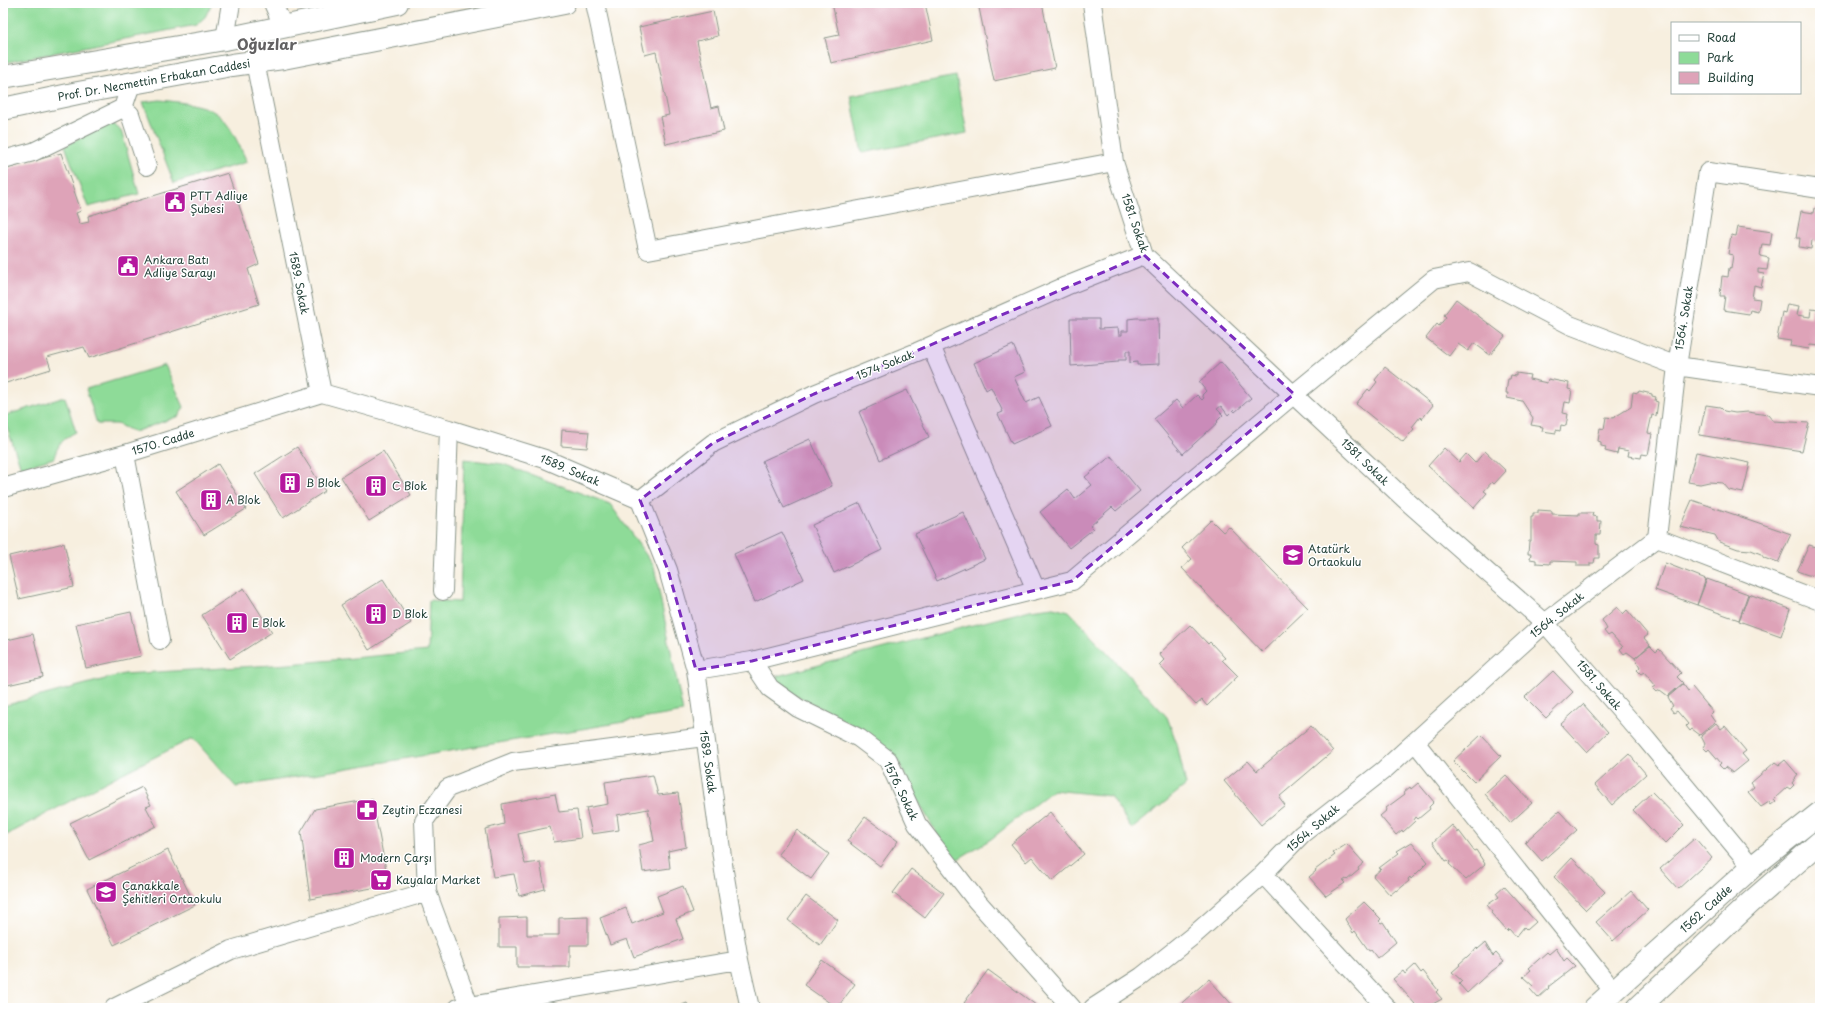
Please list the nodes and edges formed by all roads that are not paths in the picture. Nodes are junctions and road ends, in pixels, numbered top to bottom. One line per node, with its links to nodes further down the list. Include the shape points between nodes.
1 (231, 3): 8 (street)
2 (273, 3): 7 (street)
3 (397, 3): 7 (main road)
4 (564, 3): 9 (main road, Prof. Dr. Necmettin Erbakan Caddesi)
5 (595, 3): 15 (street, via 648,250)
6 (1092, 3): 15 (street, 1581. Sokak)
7 (282, 26): 8 (main road)
8 (225, 38): 10 (main road)
9 (255, 62): 11 (main road, Prof. Dr. Necmettin Erbakan Caddesi); 22 (street, 1589. Sokak)
10 (3, 77)
11 (131, 84): 12 (street); 13 (main road, Prof. Dr. Necmettin Erbakan Caddesi)
12 (123, 108): 14 (street, via 33,152); 16 (street, via 130,114)
13 (3, 109)
14 (3, 160)
15 (1114, 162): 18 (street, 1581. Sokak)
16 (147, 166)
17 (1820, 189): 20 (street, 1564. Sokak, via 1708,172)
18 (1144, 255): 19 (street, 1574 Sokak); 23 (street, 1581. Sokak)
19 (930, 346): 27 (street, 1574 Sokak, via 814,394 713,443); 29 (street)
20 (1677, 366): 21 (street); 23 (street, via 1570,325 1470,272 1434,279); 28 (street, 1564. Sokak)
21 (1820, 387)
22 (322, 393): 24 (street, 1589. Sokak); 25 (street, 1570. Cadde)
23 (1294, 394): 29 (street, via 1072,581); 32 (street, 1581. Sokak, via 1410,504)
24 (449, 429): 27 (street, 1589. Sokak, via 545,458); 30 (street)
25 (125, 454): 26 (street, 1570. Cadde); 33 (street)
26 (3, 488)
27 (640, 500): 35 (street, 1589. Sokak, via 668,570)
28 (1657, 538): 31 (street); 32 (street, 1564. Sokak)
29 (1036, 590): 34 (street)
30 (442, 592)
31 (1820, 601)
32 (1545, 623): 37 (street, 1564. Sokak); 40 (street, 1581. Sokak)
33 (160, 640)
34 (752, 661): 35 (street); 49 (street, 1576. Sokak, via 770,688 798,708 859,738 888,760 917,824 976,900)
35 (696, 670): 36 (street, 1589. Sokak)
36 (704, 737): 42 (street, via 513,762 448,788 424,821); 43 (street, 1589. Sokak)
37 (1415, 742): 41 (street, 1564. Sokak, via 1302,834); 44 (street)
38 (1820, 813): 40 (main road, 1562. Cadde)
39 (1820, 842): 53 (main road, via 1750,903)
40 (1752, 867): 44 (main road, 1562. Cadde)
41 (1263, 874): 45 (street, 1564. Sokak); 51 (street)
42 (427, 892): 46 (street); 47 (street, via 232,950)
43 (739, 960): 46 (street); 48 (street, 1589. Sokak)
44 (1614, 992): 52 (main road, 1562. Cadde)
45 (1113, 1003): 50 (street, 1564. Sokak)
46 (465, 1007)
47 (114, 1008)
48 (750, 1008)
49 (1072, 1008)
50 (1093, 1008)
51 (1387, 1008)
52 (1595, 1008)
53 (1638, 1008)

